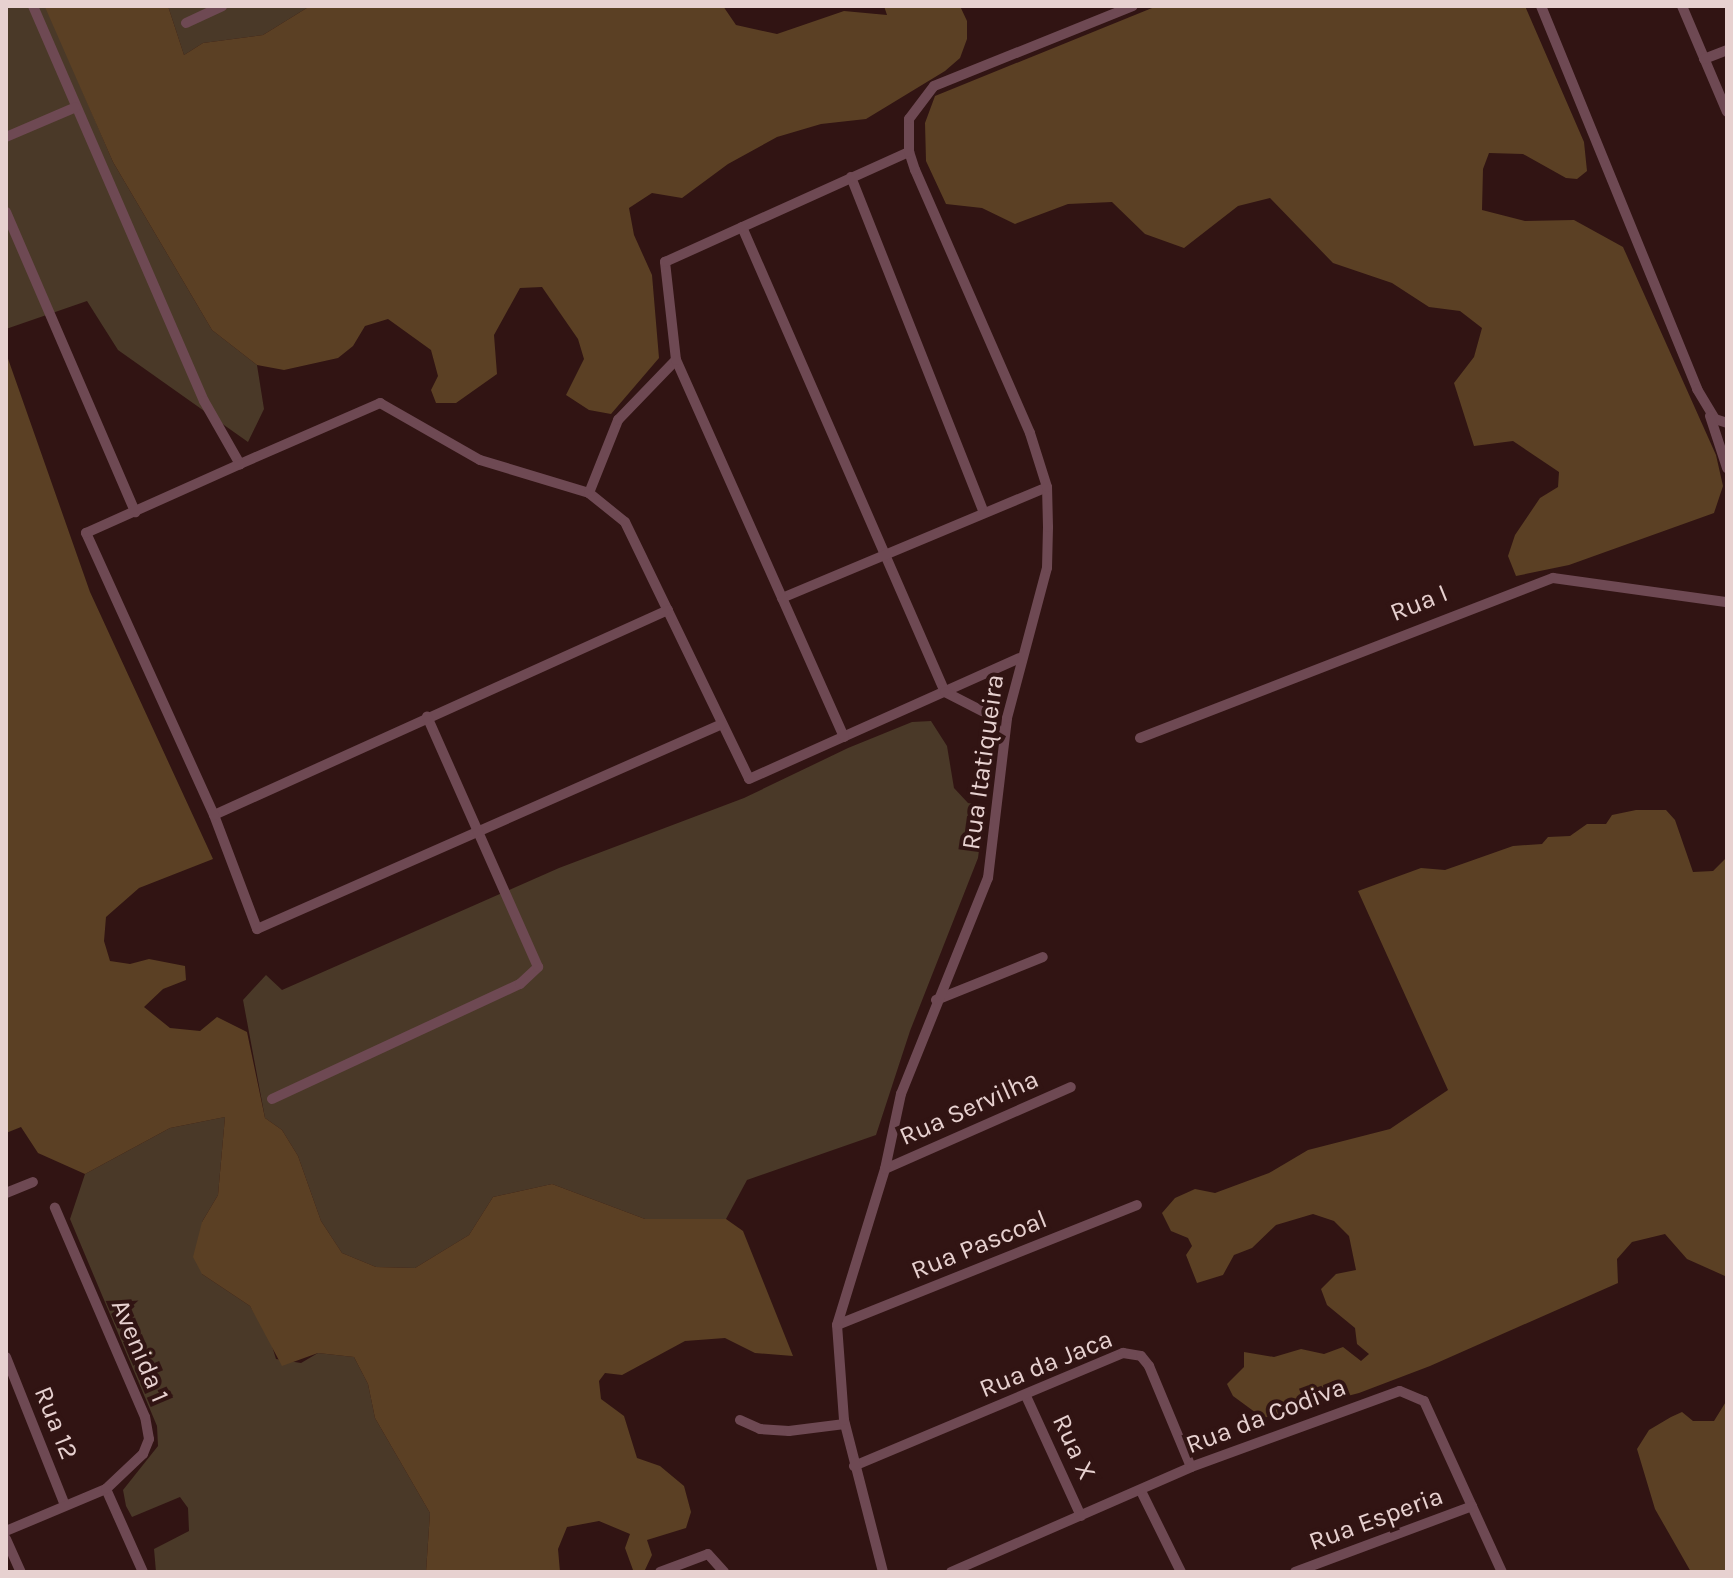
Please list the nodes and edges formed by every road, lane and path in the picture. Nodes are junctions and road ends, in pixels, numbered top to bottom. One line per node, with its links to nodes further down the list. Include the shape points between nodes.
1 (33, 6): 9 (street)
2 (222, 6): 6 (street)
3 (1133, 6): 12 (street, Rua Itatiqueira, via 934,86 909,119)
4 (1541, 6): 17 (street)
5 (1682, 6): 8 (street)
6 (186, 23)
7 (1727, 50): 8 (street)
8 (1704, 59): 10 (street)
9 (76, 107): 11 (street); 20 (street, via 204,401)
10 (1727, 112)
11 (6, 137)
12 (909, 152): 13 (street); 22 (street, Rua Itatiqueira, via 1030,433)
13 (851, 177): 15 (street); 25 (street)
14 (6, 212): 24 (street)
15 (742, 227): 16 (street, via 665,262); 26 (street)
16 (676, 360): 23 (street, via 618,420); 27 (street)
17 (1706, 407): 18 (street); 19 (street)
18 (1727, 423)
19 (1724, 434): 21 (street)
20 (240, 464): 23 (street, via 380,403 480,460); 24 (street)
21 (1727, 468)
22 (1047, 487): 25 (street); 30 (street, Rua Itatiqueira, via 1047,568)
23 (589, 493): 29 (street, via 625,522)
24 (135, 512): 37 (street, via 86,533)
25 (984, 513): 26 (street)
26 (886, 557): 27 (street); 31 (street)
27 (782, 598): 34 (street)
28 (1727, 602): 35 (street, Rua I, via 1553,578)
29 (668, 610): 32 (street); 33 (street)
30 (1019, 658): 31 (street); 36 (street, Rua Itatiqueira)
31 (945, 692): 34 (street); 36 (street, via 990,715 1003,745)
32 (427, 716): 37 (street); 38 (street)
33 (722, 724): 34 (street, via 749,779); 38 (street)
34 (844, 737)
35 (1140, 738)
36 (1000, 765): 40 (street, Rua Itatiqueira, via 988,878)
37 (214, 815): 38 (street, via 257,929)
38 (476, 832): 42 (street, via 537,957 533,974)
39 (1043, 957): 40 (street)
40 (936, 1000): 43 (street, Rua Itatiqueira, via 901,1094)
41 (1071, 1087): 43 (street, Rua Servilha)
42 (272, 1099)
43 (885, 1169): 48 (street, Rua Itatiqueira)
44 (33, 1182): 45 (street)
45 (6, 1193)
46 (1137, 1205): 48 (street, Rua Pascoal)
47 (55, 1208): 55 (street, Avenida 1, via 145,1417 149,1439 143,1454)
48 (837, 1325): 52 (street, Rua Itatiqueira)
49 (6, 1357): 57 (street, Rua 12)
50 (1026, 1396): 53 (street, Rua da Jaca); 54 (street, Rua da Jaca, via 1123,1353 1141,1356); 59 (street, Rua X)
51 (740, 1420): 52 (street, via 760,1429 789,1431)
52 (845, 1424): 53 (street, Rua Itatiqueira)
53 (854, 1466): 66 (street, Rua Itatiqueira)
54 (1191, 1467): 56 (street, Rua da Codiva); 58 (street, Rua da Codiva, via 1407,1391 1424,1401)
55 (106, 1489): 57 (street, Avenida 1); 63 (street)
56 (1141, 1491): 59 (street, Rua da Codiva); 68 (street)
57 (65, 1505): 60 (street, Avenida 1)
58 (1472, 1506): 69 (street, Rua Esperia); 70 (street, Rua da Codiva)
59 (1081, 1516): 67 (street, Rua da Codiva)
60 (6, 1531)
61 (6, 1539): 62 (street)
62 (21, 1572)
63 (143, 1572)
64 (660, 1572): 65 (street, via 708,1554)
65 (724, 1572)
66 (883, 1572)
67 (951, 1572)
68 (1181, 1572)
69 (1295, 1572)
70 (1502, 1572)

